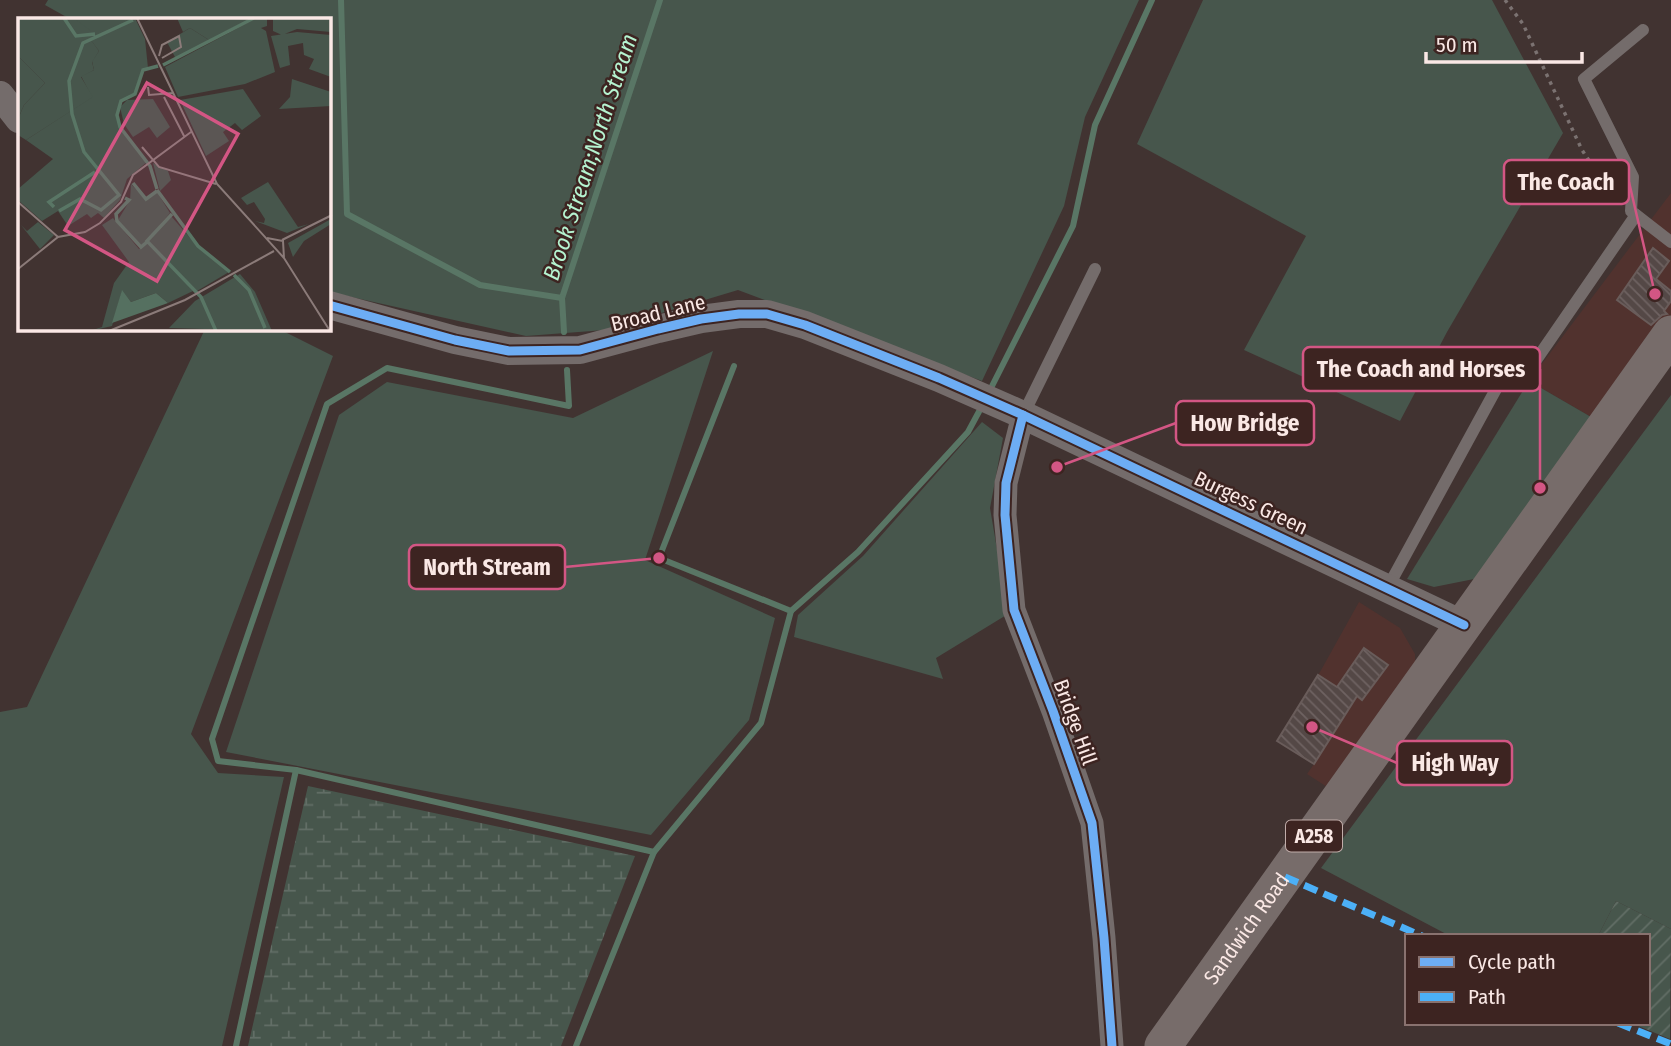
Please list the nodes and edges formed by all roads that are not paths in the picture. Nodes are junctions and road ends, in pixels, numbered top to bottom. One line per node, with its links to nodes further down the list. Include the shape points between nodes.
1 (1643, 30): 4 (lane, via 1584,79 1633,177)
2 (0, 95): 3 (street)
3 (18, 118)
4 (1633, 213): 5 (lane); 10 (lane, via 1525,376 1507,369)
5 (1671, 242)
6 (1095, 269): 9 (lane)
7 (331, 306): 9 (street, Broad Lane, via 455,340 509,351 544,352 580,350 701,319 767,314 837,336)
8 (1671, 334): 11 (main road, Sandwich Road / A258)
9 (1011, 409): 10 (street, Burgess Green); 12 (street, Bridge Hill, via 1005,515 1014,610 1091,823)
10 (1388, 587): 11 (street, Burgess Green)
11 (1464, 625): 13 (main road, Sandwich Road / A258)
12 (1112, 1046)
13 (1163, 1046)

